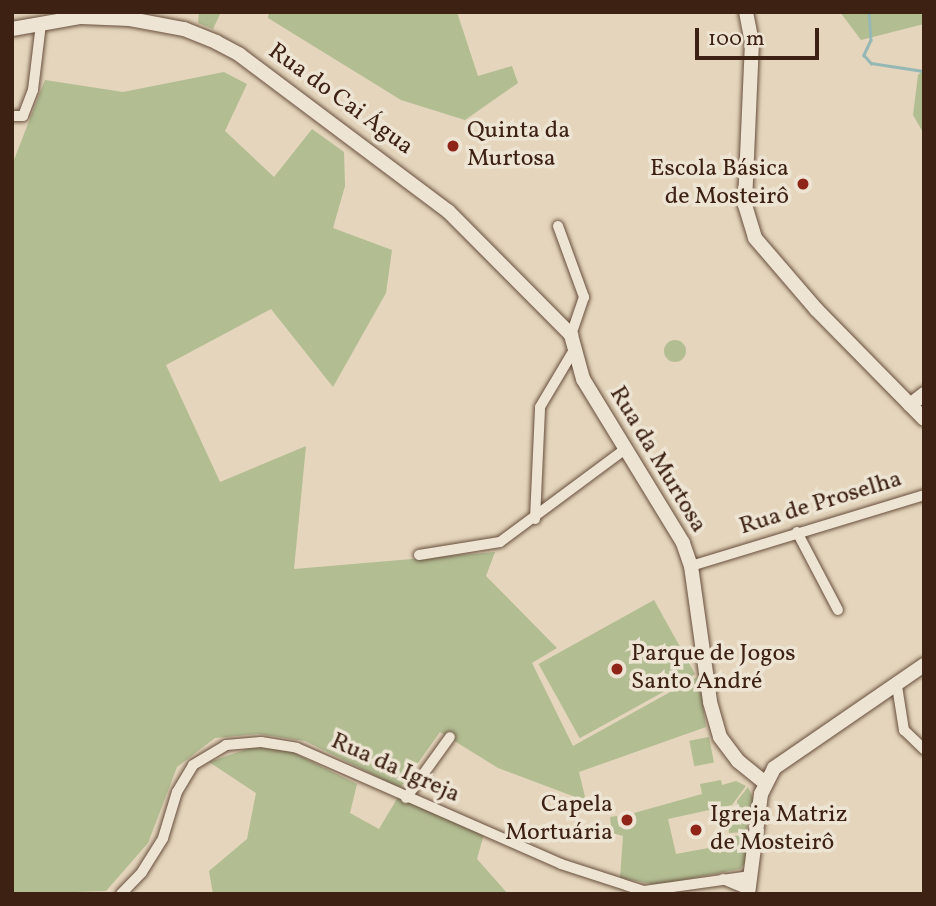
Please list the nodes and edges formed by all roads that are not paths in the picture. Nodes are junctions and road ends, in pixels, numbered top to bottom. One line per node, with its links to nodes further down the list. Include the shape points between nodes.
1 (746, 12): 9 (street, via 752,42 744,191 747,219 764,252)
2 (41, 24): 3 (street, Rua do Cai Água); 4 (street, via 33,90 23,116); 6 (street, Rua do Cai Água, via 81,17 130,19 184,29 240,55 448,211)
3 (12, 29)
4 (12, 116)
5 (558, 226): 6 (street, via 584,297)
6 (571, 335): 7 (street)
7 (574, 350): 11 (street, Rua da Murtosa, via 583,379); 13 (street, via 540,407)
8 (924, 394): 9 (street)
9 (910, 405): 10 (street)
10 (924, 419)
11 (624, 450): 13 (street); 16 (street, Rua da Murtosa, via 682,543)
12 (924, 495): 14 (street, Rua de Proselha)
13 (535, 519): 15 (street, via 500,542)
14 (797, 532): 16 (street, Rua de Proselha); 17 (street)
15 (419, 555)
16 (691, 566): 22 (street, Rua da Murtosa, via 714,721 727,750)
17 (838, 610)
18 (924, 666): 19 (street)
19 (897, 686): 21 (street, via 904,730); 22 (street, via 778,764)
20 (450, 737): 23 (street)
21 (924, 749)
22 (765, 783): 24 (street)
23 (406, 798): 24 (street, Rua da Igreja, via 561,864 644,891 723,878); 25 (street, Rua da Igreja, via 298,748 261,742 226,745 193,765 177,792 163,838 142,872)
24 (749, 886)
25 (121, 894)

